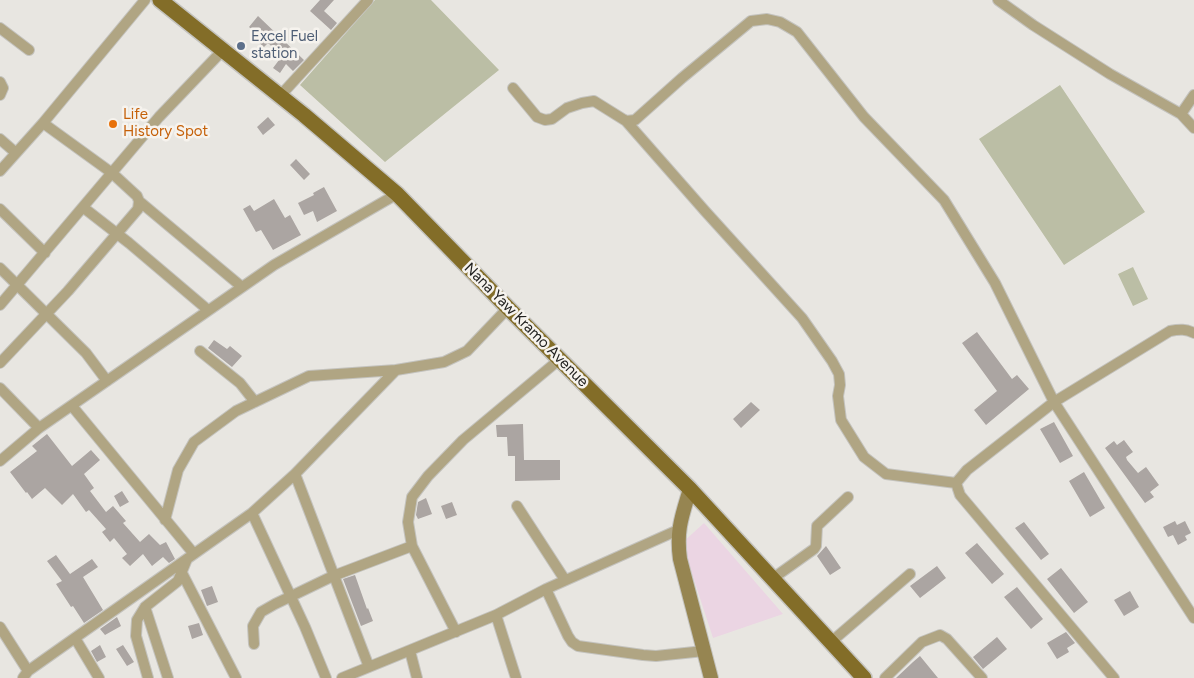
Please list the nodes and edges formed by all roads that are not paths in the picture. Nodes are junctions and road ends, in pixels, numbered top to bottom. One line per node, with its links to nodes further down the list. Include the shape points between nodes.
1 (145, 0): 15 (street)
2 (160, 0): 7 (main road, Nana Yaw Kramo Avenue)
3 (368, 0): 12 (street)
4 (998, 0): 13 (street, via 1110,74)
5 (0, 28): 6 (street)
6 (29, 50)
7 (223, 50): 12 (main road, Nana Yaw Kramo Avenue); 20 (street, via 159,117)
8 (0, 82): 10 (street, via 3,88)
9 (512, 88): 14 (street, via 537,117 545,120 567,108 594,101)
10 (0, 94)
11 (1194, 95): 13 (street)
12 (280, 96): 21 (main road, Nana Yaw Kramo Avenue)
13 (1181, 114): 16 (street)
14 (626, 121): 42 (street, via 643,114 751,21 766,19 780,22 798,32 864,117 944,200 995,283); 47 (street, via 802,318 839,374 841,420 864,457 886,474)
15 (43, 123): 18 (street); 20 (street)
16 (1194, 128)
17 (0, 139): 18 (street)
18 (16, 153): 19 (street)
19 (0, 171)
20 (112, 174): 22 (street); 23 (street)
21 (397, 194): 29 (street); 31 (main road, Nana Yaw Kramo Avenue)
22 (139, 201): 25 (street, via 138,209); 29 (street)
23 (84, 208): 25 (street); 26 (street)
24 (0, 209): 26 (street)
25 (117, 233): 32 (street); 33 (street)
26 (45, 253): 28 (street)
27 (0, 268): 28 (street)
28 (18, 286): 30 (street); 33 (street)
29 (242, 287): 32 (street)
30 (0, 306)
31 (508, 308): 36 (main road, Nana Yaw Kramo Avenue); 38 (street, via 467,351 444,362)
32 (208, 310): 39 (street)
33 (46, 314): 37 (street); 39 (street, via 86,353)
34 (1194, 333): 42 (street, via 1179,329 1170,331)
35 (200, 351): 41 (street, via 240,383)
36 (560, 359): 48 (main road, Nana Yaw Kramo Avenue); 54 (street, via 463,440 428,476 412,497 408,522)
37 (0, 363)
38 (396, 370): 41 (street, via 309,376); 46 (street)
39 (107, 381): 43 (street)
40 (0, 388): 44 (street)
41 (255, 402): 52 (street, via 236,411 194,442 178,470)
42 (1054, 402): 47 (street, via 967,470); 65 (street)
43 (72, 406): 44 (street); 52 (street)
44 (39, 428): 45 (street)
45 (2, 457)
46 (295, 474): 51 (street); 58 (street)
47 (956, 483): 87 (street, via 960,495)
48 (690, 489): 53 (street); 59 (main road, Nana Yaw Kramo Avenue)
49 (848, 497): 59 (street, via 817,526 814,549)
50 (517, 506): 60 (street)
51 (252, 513): 55 (street); 62 (street)
52 (165, 520): 55 (street)
53 (678, 530): 60 (street); 72 (street, via 680,559)
54 (412, 546): 58 (street); 67 (street)
55 (190, 557): 56 (street); 68 (street)
56 (182, 573): 63 (street, via 178,581); 78 (street)
57 (910, 574): 69 (street)
58 (334, 576): 62 (street); 73 (street)
59 (772, 579): 69 (main road, Nana Yaw Kramo Avenue)
60 (565, 580): 61 (street)
61 (546, 589): 64 (street); 72 (street, via 568,636 578,646 643,656)
62 (291, 596): 70 (street, via 261,612 253,626); 79 (street)
63 (145, 607): 76 (street, via 137,620 136,636); 77 (street)
64 (496, 615): 67 (street); 82 (street)
65 (1194, 618)
66 (0, 627): 74 (street)
67 (456, 632): 71 (street)
68 (75, 638): 74 (street); 75 (street)
69 (831, 642): 84 (main road, Nana Yaw Kramo Avenue)
70 (254, 644)
71 (410, 650): 73 (street); 81 (street)
72 (704, 651): 83 (street)
73 (369, 667): 80 (street)
74 (25, 675)
75 (99, 678)
76 (148, 678)
77 (168, 678)
78 (236, 678)
79 (326, 678)
80 (342, 678)
81 (417, 678)
82 (516, 678)
83 (711, 678)
84 (864, 678)
85 (884, 678): 86 (street, via 922,642 940,635)
86 (982, 678)
87 (1114, 678)

